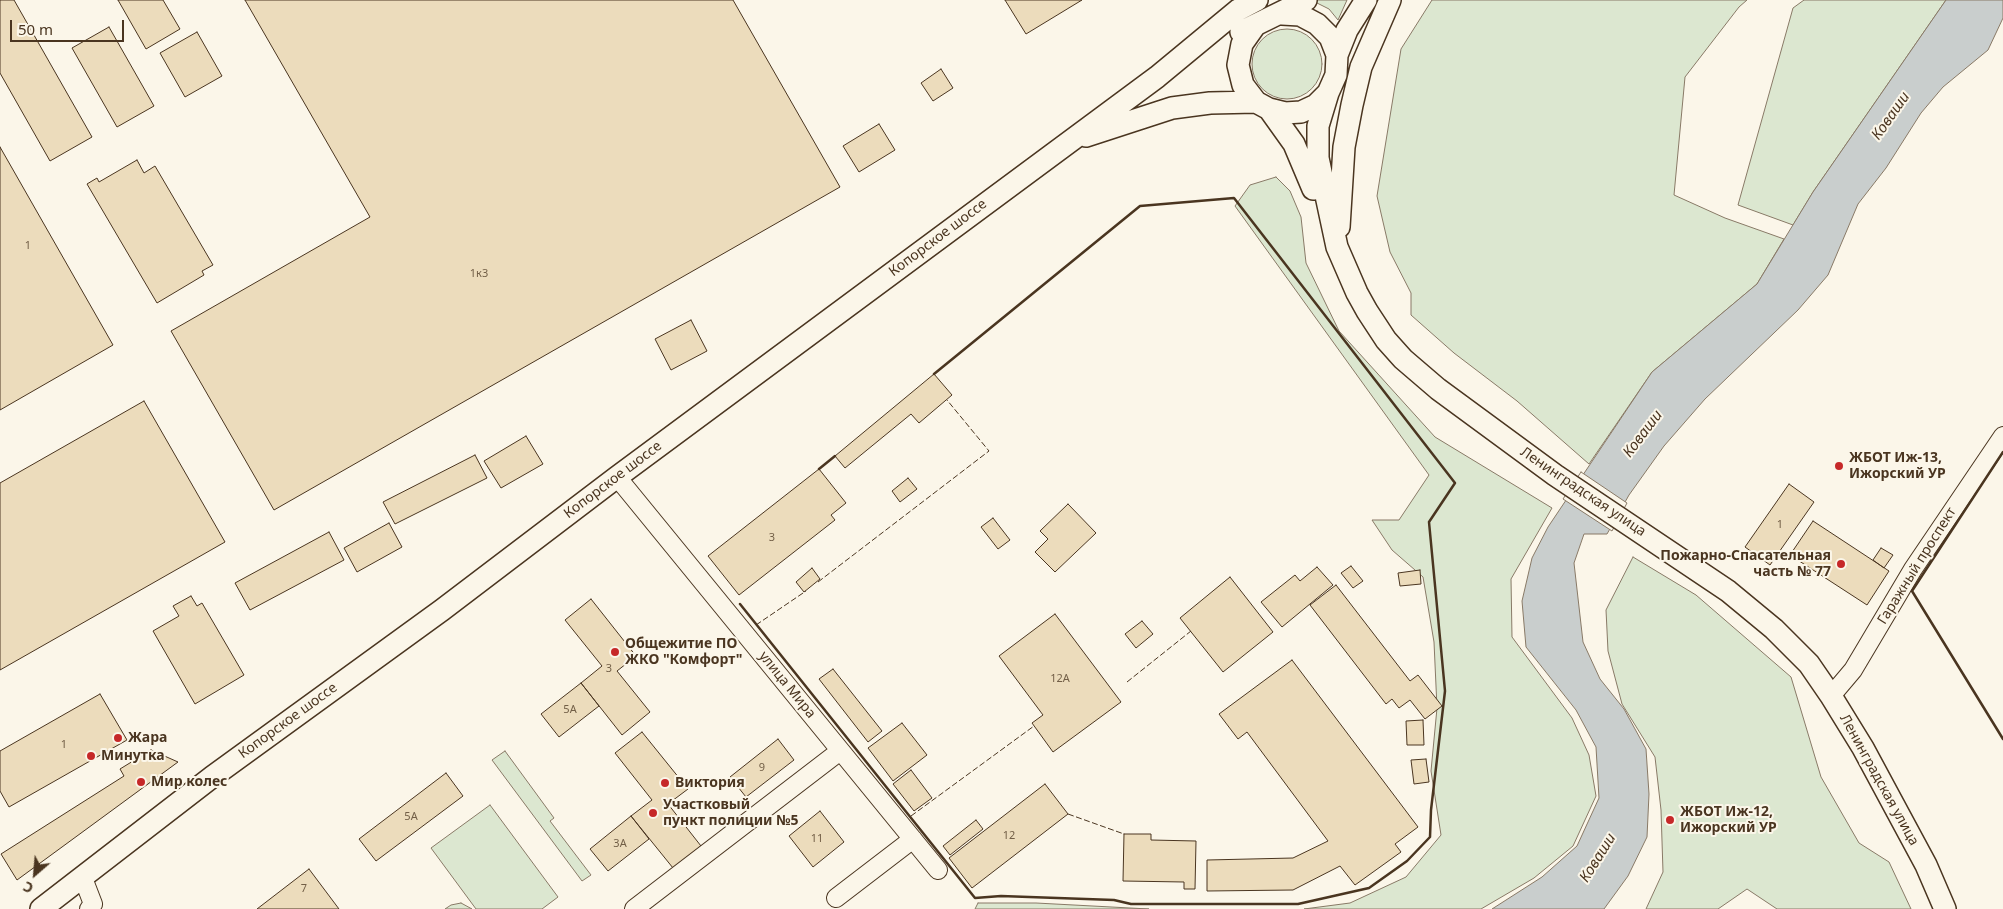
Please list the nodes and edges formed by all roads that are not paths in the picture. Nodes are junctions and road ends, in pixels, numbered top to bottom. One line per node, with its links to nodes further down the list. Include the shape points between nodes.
1 (1257, 0): 7 (main road, via 1238,10)
2 (1306, 0): 5 (main road)
3 (1366, 0): 8 (main road, via 1347,30)
4 (1390, 0): 12 (main road, via 1361,67 1352,105 1344,147)
5 (1282, 14): 6 (main road, via 1267,18); 8 (main road, via 1300,15 1318,24 1330,37)
6 (1254, 27): 7 (main road); 10 (main road, via 1242,44 1238,65 1243,85)
7 (1188, 54): 11 (main road, Копорское шоссе)
8 (1337, 55): 9 (main road, via 1336,75)
9 (1328, 93): 10 (main road, via 1316,105 1301,112 1285,113); 12 (main road, via 1318,126 1318,158)
10 (1262, 106): 11 (main road, via 1210,103 1172,108); 12 (main road, via 1294,144 1305,165 1322,219)
11 (1067, 142): 14 (main road, Копорское шоссе)
12 (1337, 247): 15 (main road, Ленинградская улица, via 1357,293 1386,340 1404,359 1438,389 1555,475 1728,591 1774,629 1809,664)
13 (2003, 436): 15 (street, Гаражный проспект, via 1913,568 1853,670)
14 (617, 477): 16 (street, улица Мира); 19 (main road, Копорское шоссе, via 442,610 212,777)
15 (1831, 696): 24 (main road, Ленинградская улица, via 1926,865)
16 (840, 750): 17 (street, улица Мира); 23 (street)
17 (912, 839): 18 (street, улица Мира); 20 (street)
18 (938, 870)
19 (83, 878): 21 (main road, Копорское шоссе); 22 (street, via 93,904)
20 (836, 898)
21 (41, 909)
22 (89, 909)
23 (634, 909)
24 (1944, 909)

